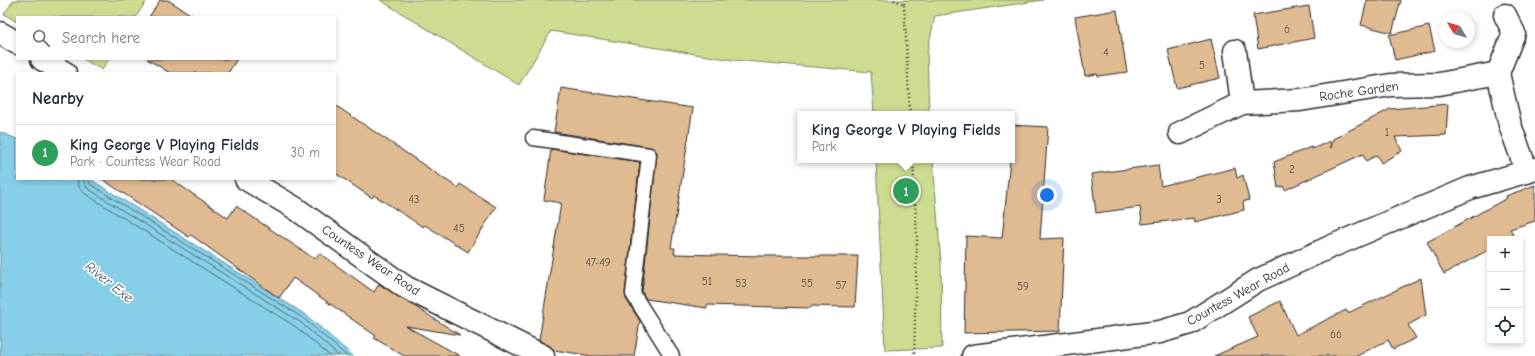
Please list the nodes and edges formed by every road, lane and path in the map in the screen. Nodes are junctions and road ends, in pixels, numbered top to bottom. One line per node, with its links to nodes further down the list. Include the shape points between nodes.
1 (894, 0): 3 (path)
2 (904, 0): 3 (path)
3 (904, 4): 12 (path)
4 (1505, 15): 10 (street, via 1514,33)
5 (0, 32): 6 (street)
6 (16, 42)
7 (1235, 51): 11 (street)
8 (44, 60): 9 (street)
9 (63, 72)
10 (1498, 73): 11 (street, Roche Garden, via 1439,84 1391,85 1300,100); 16 (street, via 1510,125)
11 (1242, 103): 13 (street, Roche Garden)
12 (910, 111)
13 (1180, 133)
14 (533, 138): 19 (lane, via 649,155 633,294)
15 (913, 163): 20 (path, via 917,238)
16 (1531, 170): 21 (street, Countess Wear Road, via 1470,188 1330,247 1258,280 1190,323 1160,332)
17 (248, 180): 18 (street, Countess Wear Road, via 295,208 405,287)
18 (543, 356)
19 (672, 356)
20 (914, 356)
21 (972, 356)

